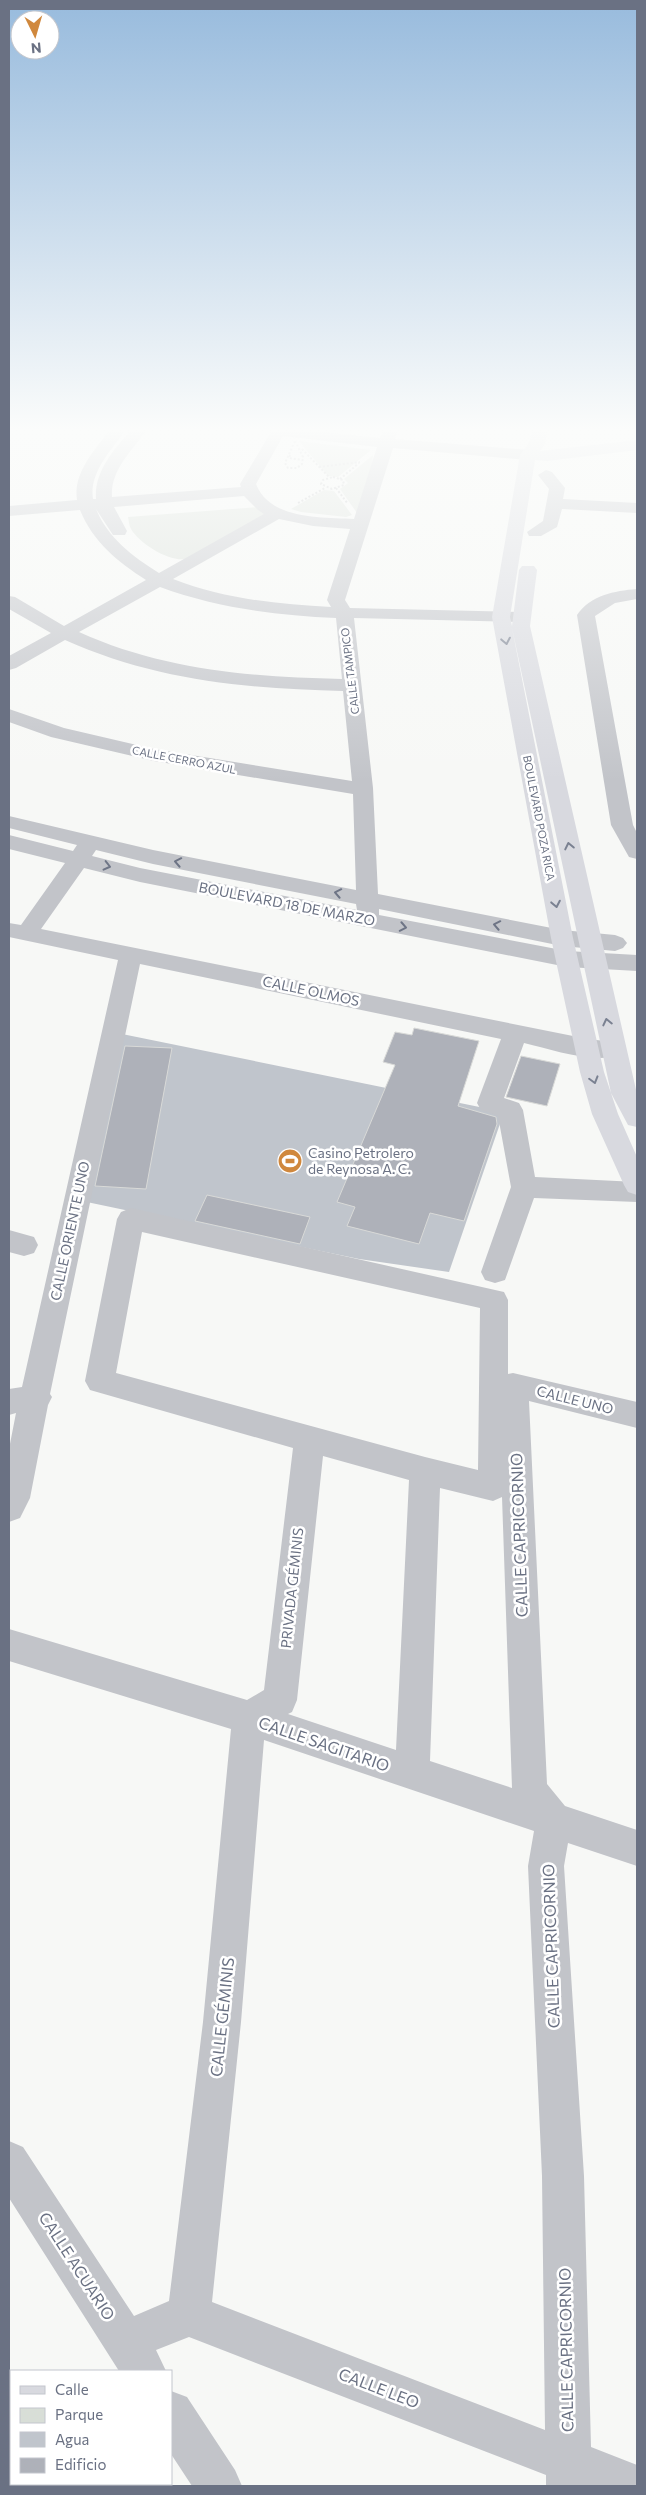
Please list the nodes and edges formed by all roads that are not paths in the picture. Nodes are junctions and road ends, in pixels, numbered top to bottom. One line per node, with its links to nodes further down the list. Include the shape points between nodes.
1 (114, 548): 8 (street)
2 (138, 548): 8 (street)
3 (215, 548): 8 (street)
4 (355, 548): 11 (street, CALLE TAMPICO)
5 (522, 548): 7 (main road, BOULEVARD POZA RICA)
6 (527, 548): 7 (main road, BOULEVARD POZA RICA)
7 (520, 562): 12 (main road, BOULEVARD POZA RICA)
8 (166, 576): 11 (street, via 194,592 252,605); 13 (street)
9 (637, 594): 21 (street, via 619,595 598,603 586,615 622,825)
10 (9, 601): 13 (street)
11 (340, 606): 12 (street); 15 (street, CALLE TAMPICO)
12 (512, 611): 25 (main road, BOULEVARD POZA RICA, one-way to 25); 26 (main road, BOULEVARD POZA RICA, one-way to 12, via 521,626)
13 (64, 633): 14 (street); 15 (street, via 128,656 196,675 234,680)
14 (9, 664)
15 (352, 685): 17 (street, CALLE TAMPICO)
16 (9, 715): 17 (street, CALLE CERRO AZUL, via 58,733 154,755 342,788)
17 (363, 788): 22 (street, CALLE TAMPICO)
18 (9, 822): 20 (street, BOULEVARD 18 DE MARZO)
19 (9, 842): 20 (street, BOULEVARD 18 DE MARZO)
20 (84, 851): 22 (street, BOULEVARD 18 DE MARZO, via 140,875); 23 (street)
21 (637, 852)
22 (368, 910): 25 (street, BOULEVARD 18 DE MARZO)
23 (17, 932): 27 (street, CALLE OLMOS)
24 (637, 946): 26 (street)
25 (564, 948): 26 (street, BOULEVARD 18 DE MARZO); 30 (main road, BOULEVARD POZA RICA)
26 (591, 950): 28 (street); 31 (main road, BOULEVARD POZA RICA, one-way to 26)
27 (131, 954): 29 (street, CALLE OLMOS); 38 (street, CALLE ORIENTE UNO, via 62,1264)
28 (637, 963)
29 (515, 1034): 30 (street, CALLE OLMOS); 34 (street, via 490,1103 510,1110)
30 (588, 1048): 31 (street, CALLE OLMOS); 33 (main road, BOULEVARD POZA RICA, one-way to 33, via 599,1097)
31 (614, 1049): 32 (main road, BOULEVARD POZA RICA, via 624,1093)
32 (637, 1118)
33 (637, 1185)
34 (524, 1187): 35 (street); 36 (street)
35 (637, 1192)
36 (495, 1272)
37 (513, 1384): 39 (street, CALLE UNO); 46 (street, CALLE CAPRICORNIO, via 530,1790)
38 (23, 1399): 42 (street, CALLE ORIENTE UNO, via 14,1498)
39 (637, 1415)
40 (309, 1440): 41 (street); 41 (street, via 100,1381 132,1219 494,1300 493,1487); 44 (street, PRIVADA GÉMINIS, via 280,1700)
41 (425, 1471): 45 (street)
42 (9, 1508)
43 (9, 1645): 44 (street, CALLE SAGITARIO)
44 (248, 1718): 45 (street, CALLE SAGITARIO); 49 (street, CALLE GÉMINIS, via 222,2022)
45 (412, 1774): 46 (street, CALLE SAGITARIO)
46 (554, 1821): 47 (street, CALLE SAGITARIO); 52 (street, CALLE CAPRICORNIO, via 546,1866 563,2176)
47 (637, 1848)
48 (9, 2161): 50 (street, CALLE ACUARIO)
49 (189, 2315): 50 (street); 52 (street, CALLE LEO)
50 (135, 2356)
51 (172, 2415): 53 (street)
52 (569, 2473): 54 (street, CALLE LEO)
53 (219, 2486)
54 (633, 2486)

